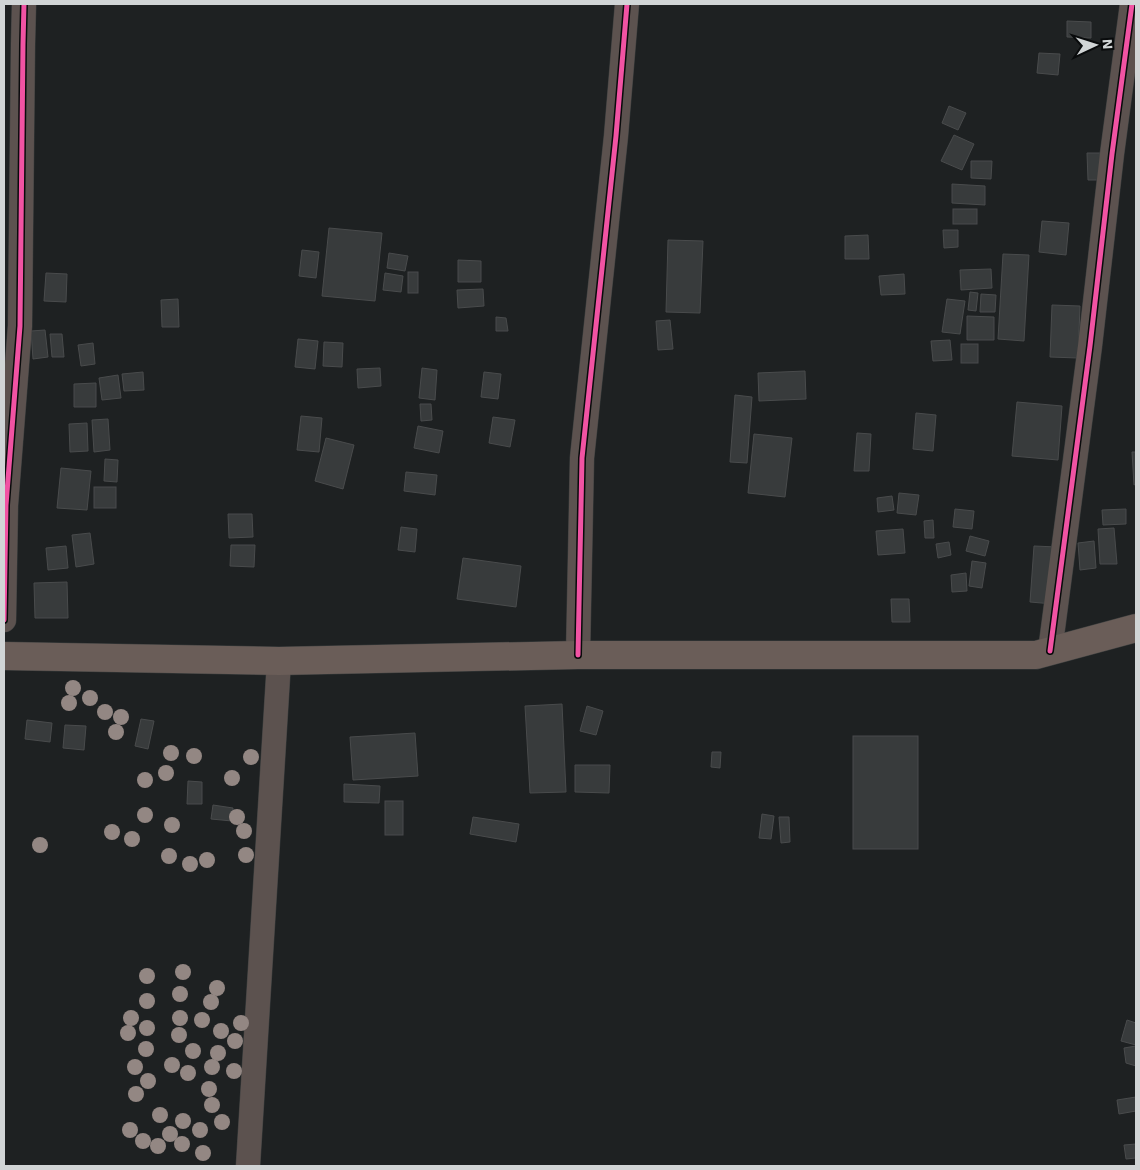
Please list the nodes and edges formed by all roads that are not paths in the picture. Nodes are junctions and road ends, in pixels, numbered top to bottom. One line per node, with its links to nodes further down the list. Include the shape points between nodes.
1 (24, 4): 4 (street, via 20,326 6,505)
2 (626, 4): 7 (street, via 616,136 582,458)
3 (1132, 4): 6 (street)
4 (4, 620)
5 (1136, 628): 6 (main road)
6 (1050, 651): 7 (main road, via 1036,654)
7 (578, 655): 9 (main road)
8 (4, 656): 9 (main road)
9 (279, 661): 10 (street)
10 (248, 1166)

